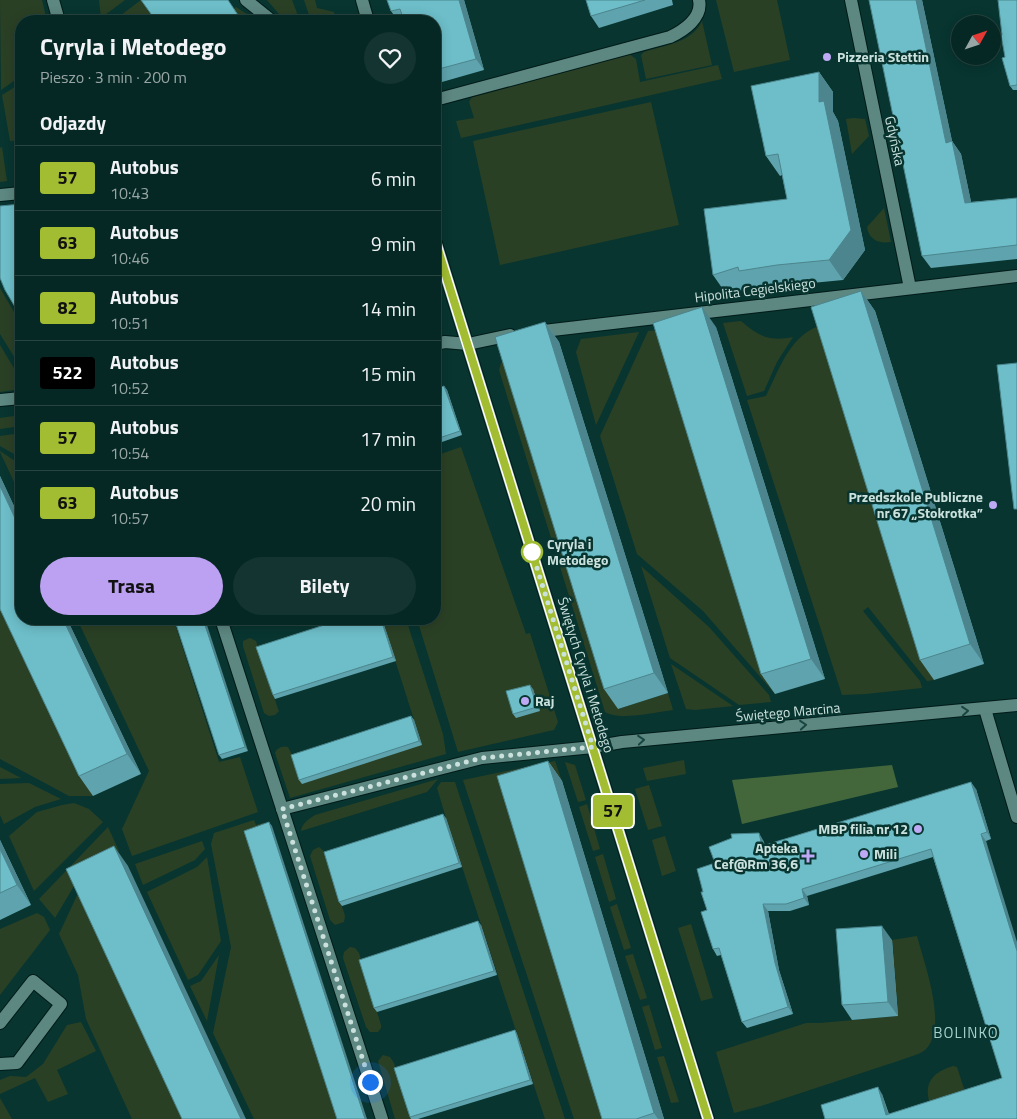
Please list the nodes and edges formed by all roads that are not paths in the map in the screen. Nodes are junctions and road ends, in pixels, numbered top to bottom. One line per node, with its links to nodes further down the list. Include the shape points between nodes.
1 (53, 0): 6 (street)
2 (246, 0): 7 (street)
3 (362, 0): 8 (street)
4 (699, 0): 9 (street, via 697,14 690,24 670,37)
5 (851, 0): 14 (street, Gdyńska)
6 (57, 15)
7 (265, 15)
8 (366, 15)
9 (441, 98)
10 (15, 194): 11 (street)
11 (0, 195)
12 (441, 259): 16 (street, Świętych Cyryla i Metodego)
13 (1017, 276): 14 (street, Hipolita Cegielskiego)
14 (910, 288): 16 (street, Hipolita Cegielskiego, via 563,328)
15 (441, 343): 16 (street, Hipolita Cegielskiego)
16 (468, 344): 22 (street, Świętych Cyryla i Metodego)
17 (15, 399): 18 (street)
18 (0, 400)
19 (223, 625): 23 (street)
20 (1017, 705): 21 (street, Świętego Marcina)
21 (985, 709): 22 (street, Świętego Marcina, one-way to 21); 24 (street)
22 (593, 747): 23 (street, Świętego Marcina, via 482,758); 28 (street, Świętych Cyryla i Metodego)
23 (282, 809): 27 (street)
24 (1017, 817)
25 (0, 1023): 26 (street, via 33,980 61,1004 17,1063)
26 (0, 1064)
27 (382, 1119)
28 (708, 1119)

